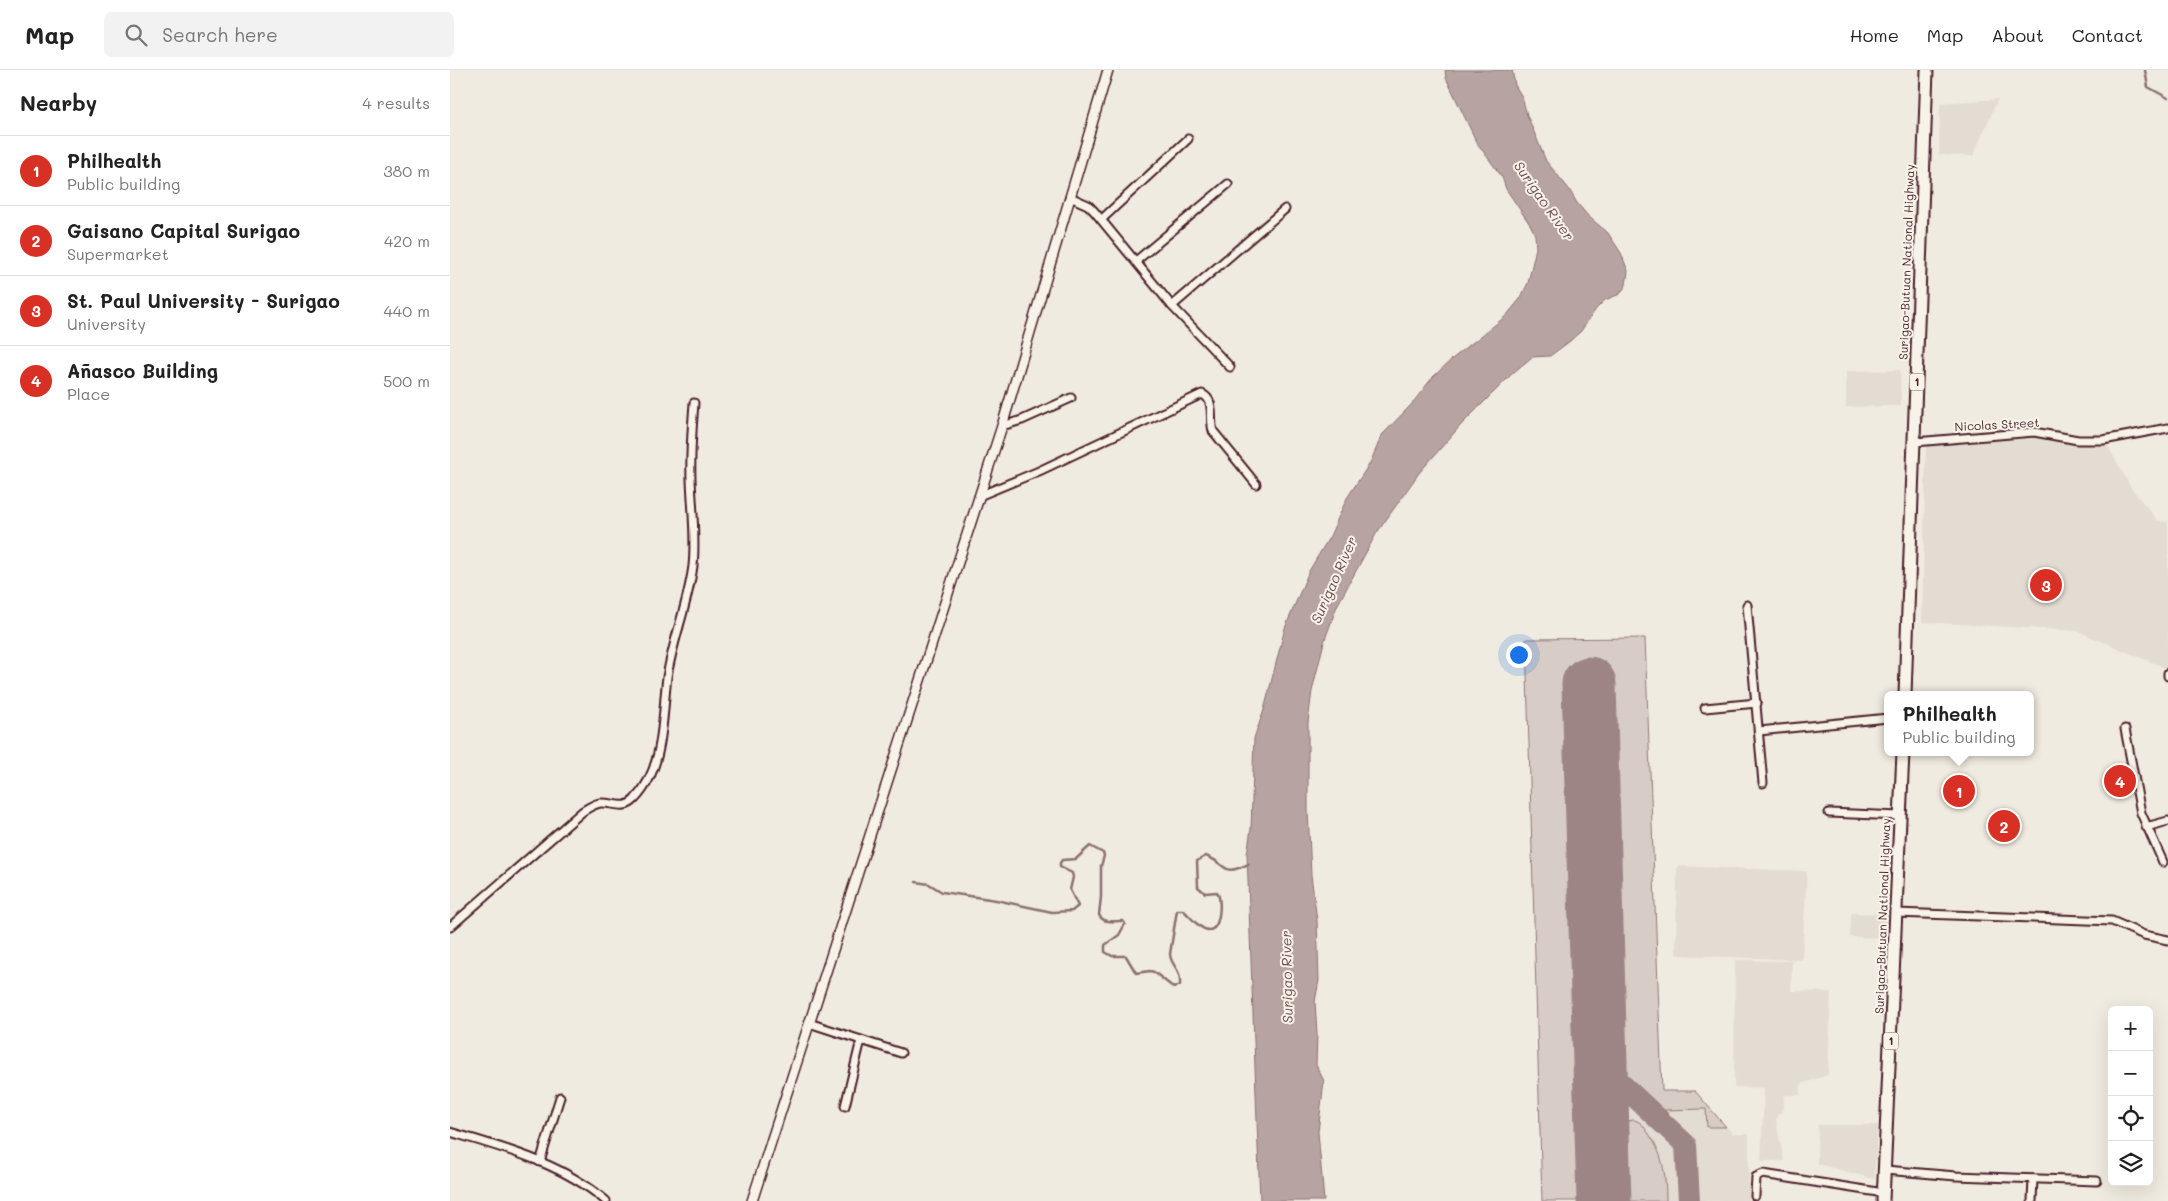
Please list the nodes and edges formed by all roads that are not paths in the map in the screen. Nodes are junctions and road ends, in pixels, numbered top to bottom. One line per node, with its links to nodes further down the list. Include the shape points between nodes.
1 (1108, 70): 5 (street)
2 (1927, 70): 15 (highway, Surigao-Butuan National Highway / 1)
3 (1188, 139): 7 (street)
4 (1228, 184): 8 (street)
5 (1070, 197): 7 (street, via 1088,205); 13 (street)
6 (1285, 208): 9 (street)
7 (1102, 219): 8 (street)
8 (1136, 261): 9 (street)
9 (1172, 306): 10 (street)
10 (1230, 367)
11 (1071, 398): 13 (street)
12 (694, 403): 33 (street, via 690,454 693,565 687,603 670,662 661,734 651,777 629,804 619,807 598,804 583,811)
13 (1002, 426): 17 (street)
14 (2168, 428): 15 (street, Nicolas Street, via 2103,440 2078,440 2034,432)
15 (1915, 442): 19 (highway, Surigao-Butuan National Highway / 1)
16 (1256, 484): 17 (street, via 1213,431 1210,402 1202,394)
17 (979, 496): 35 (street)
18 (1747, 605): 20 (street)
19 (1905, 691)
20 (1757, 703): 21 (street); 24 (street)
21 (1705, 708)
22 (1884, 718): 24 (street)
23 (2126, 730): 30 (street)
24 (1759, 731): 26 (street)
25 (1903, 756): 28 (highway, Surigao-Butuan National Highway / 1)
26 (1764, 783)
27 (1829, 813): 28 (street)
28 (1900, 816): 32 (highway, Surigao-Butuan National Highway / 1)
29 (2168, 821): 30 (street)
30 (2146, 827): 31 (street)
31 (2163, 862)
32 (1896, 913): 34 (street, via 2112,921 2144,935); 42 (highway, Surigao-Butuan National Highway / 1)
33 (450, 927)
34 (2168, 940)
35 (809, 1023): 36 (street); 48 (street)
36 (861, 1040): 37 (street); 39 (street)
37 (901, 1053)
38 (560, 1096): 41 (street)
39 (844, 1106)
40 (450, 1132): 41 (street, via 524,1154)
41 (540, 1162): 47 (street)
42 (1885, 1170): 43 (street); 46 (highway, Surigao-Butuan National Highway / 1)
43 (2033, 1179): 44 (street); 49 (street)
44 (2097, 1181)
45 (1755, 1196): 46 (street, via 1756,1177 1763,1174)
46 (1884, 1197)
47 (606, 1201)
48 (752, 1201)
49 (2032, 1201)

